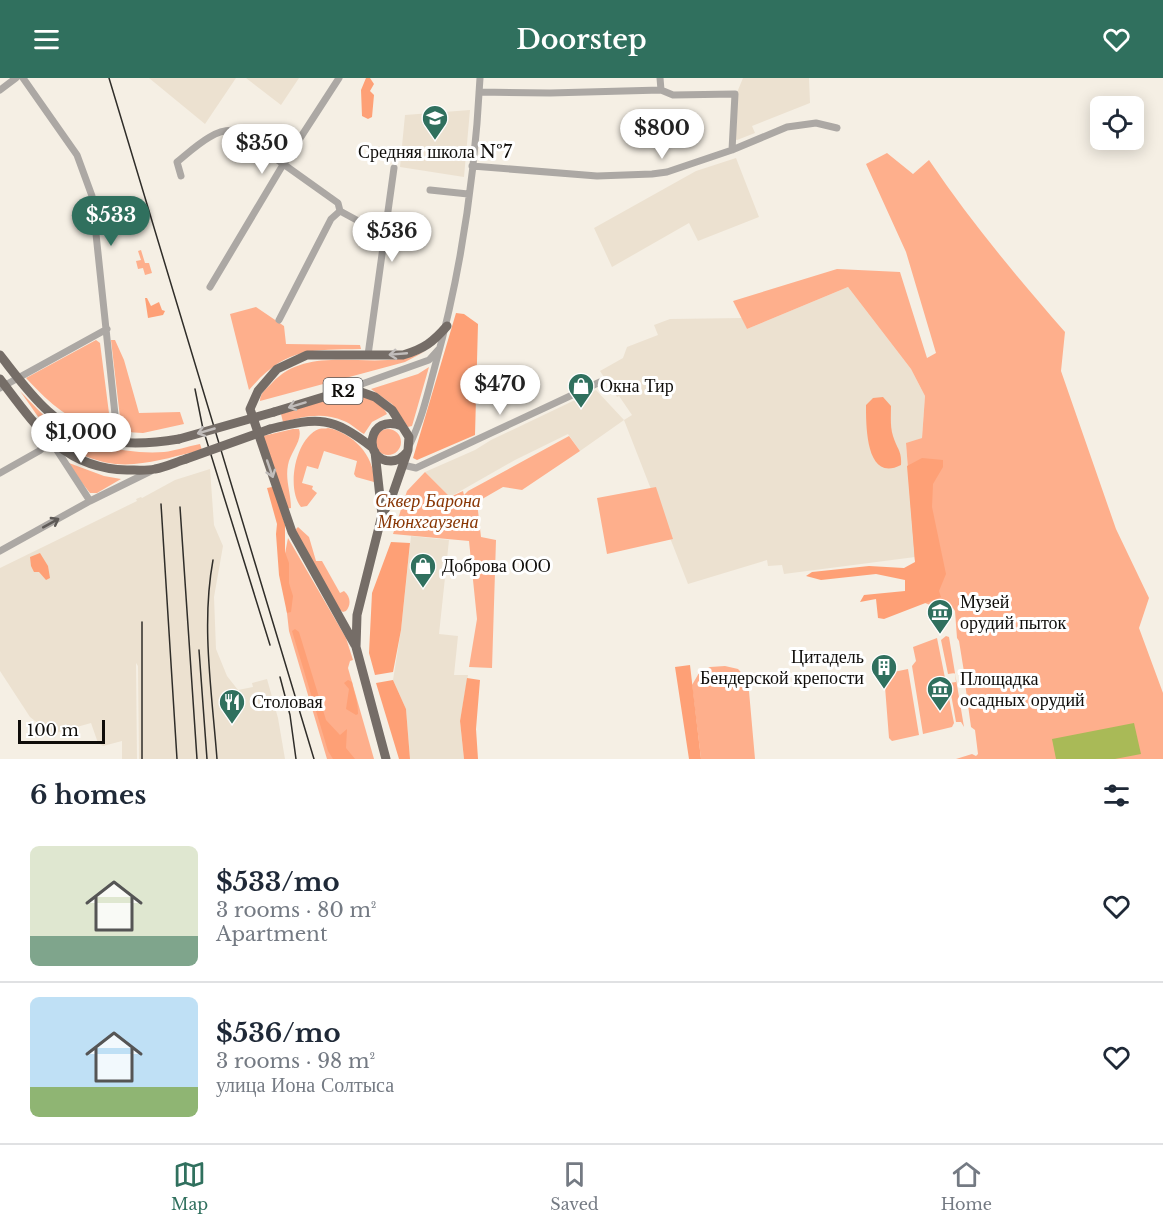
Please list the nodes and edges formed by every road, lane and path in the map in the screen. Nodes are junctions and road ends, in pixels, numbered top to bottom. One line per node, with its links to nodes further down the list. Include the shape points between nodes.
1 (16, 78): 6 (street)
2 (23, 78): 22 (street, via 77,155 87,180 95,212)
3 (339, 78): 11 (street)
4 (480, 78): 8 (street)
5 (660, 78): 7 (street)
6 (0, 90)
7 (661, 90): 8 (street); 10 (street, via 673,95 735,94)
8 (479, 92): 12 (street)
9 (837, 128): 10 (street, via 801,124)
10 (732, 150): 12 (street, via 652,174 597,176)
11 (284, 163): 14 (street, via 237,131 224,130 177,162); 17 (street, via 338,203); 19 (street)
12 (472, 166): 16 (street)
13 (394, 168): 18 (street)
14 (181, 176)
15 (430, 189): 16 (street)
16 (468, 194): 21 (street)
17 (340, 211): 18 (street); 20 (street, via 331,219)
18 (384, 235): 25 (street)
19 (210, 287)
20 (279, 320)
21 (447, 326): 23 (street); 25 (main road, one-way to 25, via 418,351)
22 (107, 329): 26 (street); 32 (street)
23 (440, 348): 29 (street, via 429,360 407,370); 33 (street)
24 (0, 355): 26 (main road, R2)
25 (368, 355): 41 (main road, one-way to 41, via 307,355 277,369 258,391 250,409 292,532)
26 (18, 378): 28 (street); 32 (main road, R2, via 49,412 69,426)
27 (600, 382): 35 (street, via 416,468)
28 (2, 384): 31 (main road, R2)
29 (343, 391): 30 (main road, R2, via 375,397 392,410); 32 (main road, R2, one-way to 32, bridge, via 179,439)
30 (402, 426): 33 (main road, R2, via 407,431); 34 (main road, via 386,423 379,427 372,441)
31 (51, 441): 36 (main road, R2, via 69,455 91,464 113,470); 37 (street); 38 (street)
32 (118, 443)
33 (409, 447): 34 (main road, via 404,456 392,461); 35 (main road)
34 (374, 450): 36 (main road, R2, bridge, via 331,422 316,420 270,429); 39 (main road)
35 (403, 465): 39 (main road)
36 (153, 470): 38 (street)
37 (0, 472)
38 (90, 501): 40 (street, one-way to 38)
39 (382, 515): 41 (main road, via 359,603)
40 (0, 551)
41 (356, 647): 42 (main road)
42 (386, 759)

